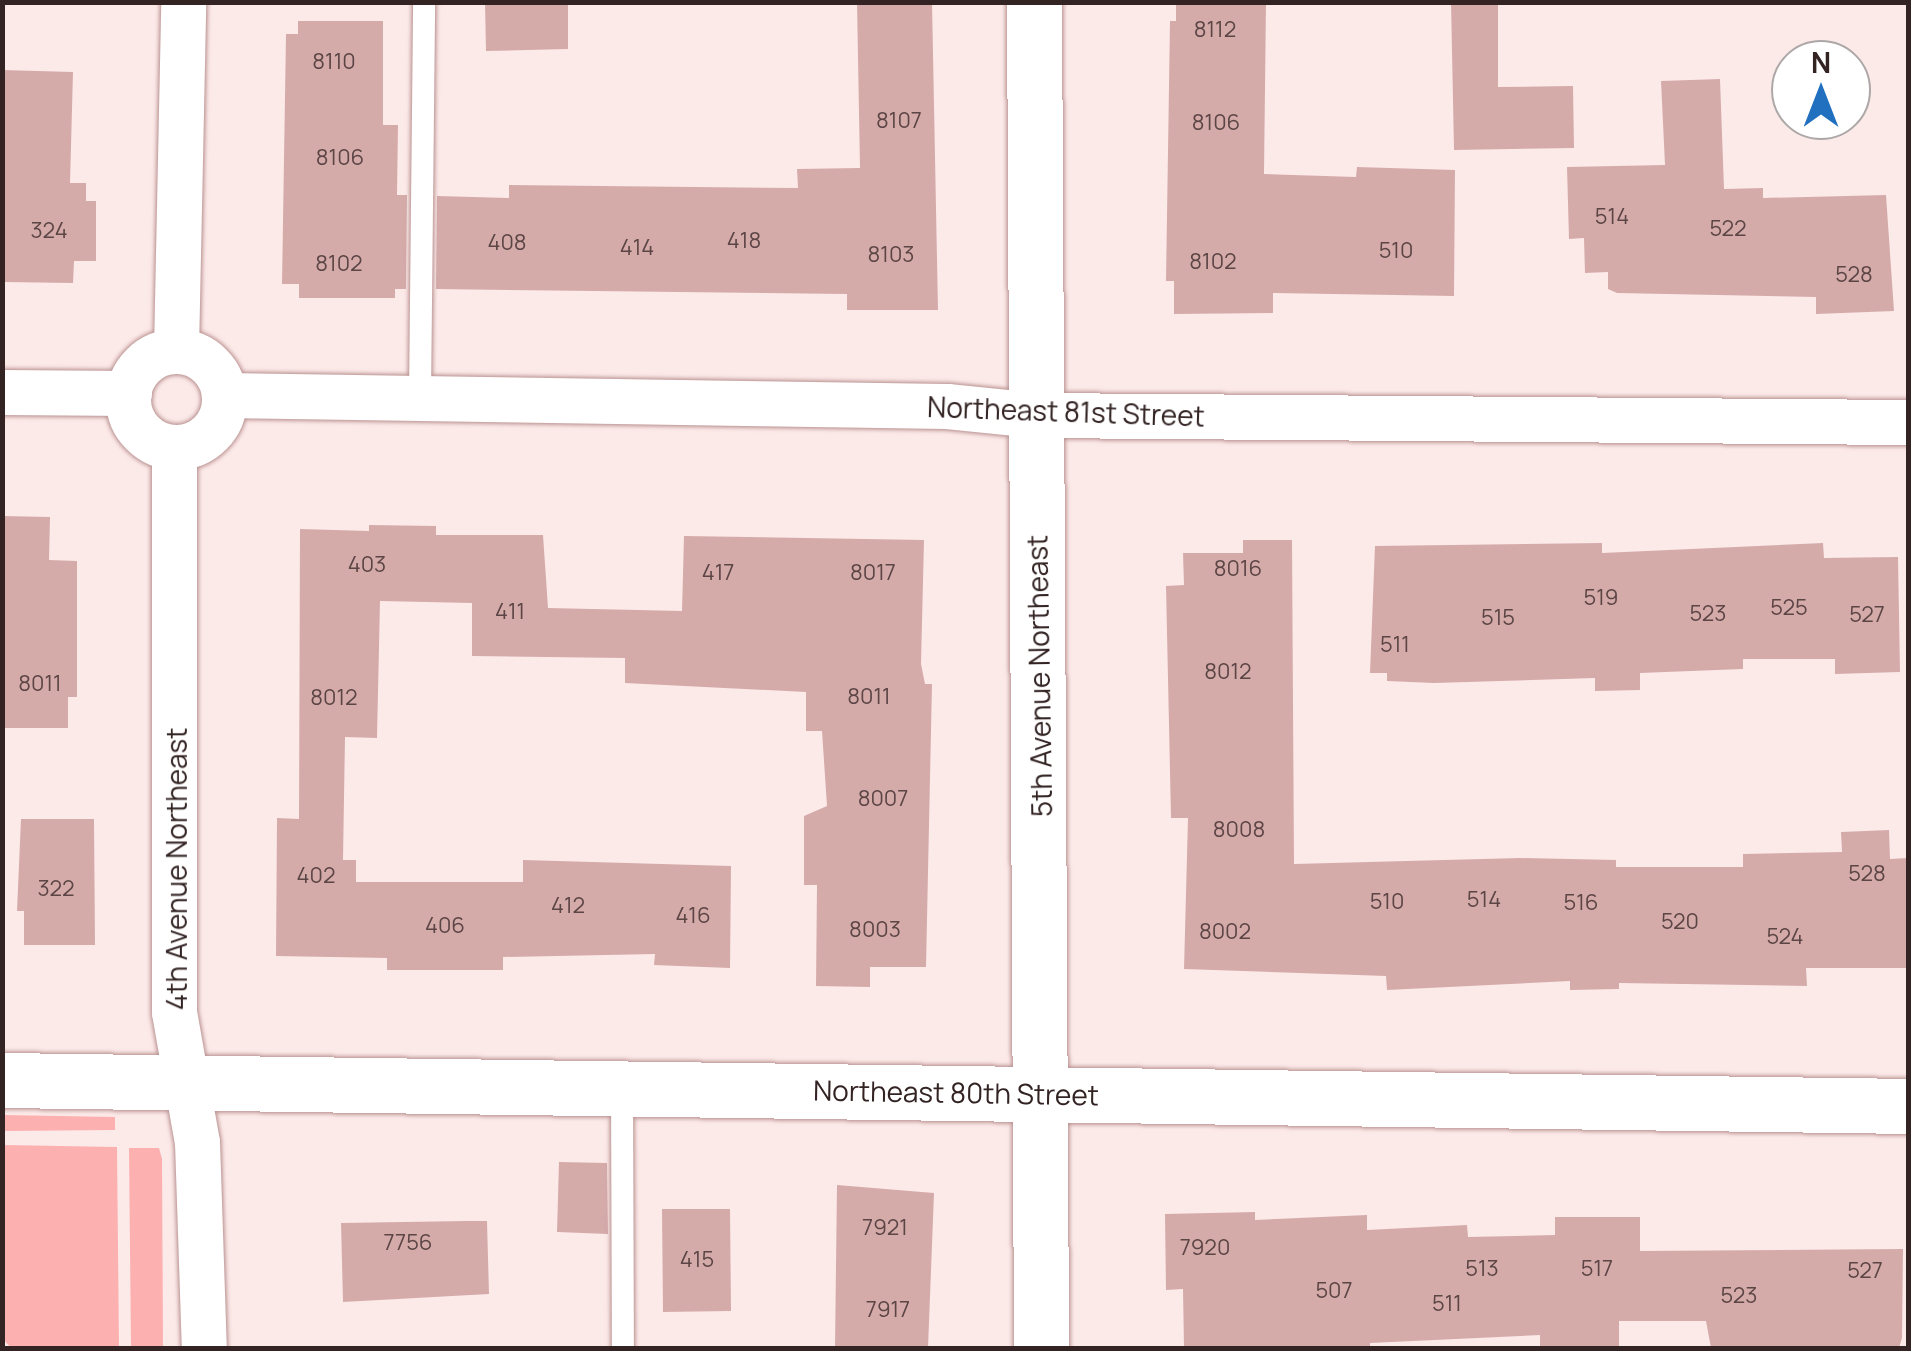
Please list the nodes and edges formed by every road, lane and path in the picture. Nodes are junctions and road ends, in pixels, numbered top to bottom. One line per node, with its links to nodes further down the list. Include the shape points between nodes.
1 (183, 2): 4 (street)
2 (424, 2): 8 (lane)
3 (1034, 2): 9 (street, 5th Avenue Northeast)
4 (176, 350): 6 (street, via 145,362); 7 (street, via 207,362)
5 (2, 392): 6 (street)
6 (129, 394): 11 (street, via 140,431)
7 (224, 395): 8 (street, Northeast 81st Street); 11 (street, via 210,434)
8 (420, 397): 9 (street, Northeast 81st Street, via 947,406)
9 (1036, 415): 10 (street, Northeast 81st Street); 15 (street, 5th Avenue Northeast)
10 (1908, 422)
11 (174, 447): 13 (street, 4th Avenue Northeast, via 174,1012)
12 (2, 1080): 13 (street, Northeast 80th Street)
13 (187, 1081): 14 (street, Northeast 80th Street); 17 (street, 4th Avenue Northeast, via 197,1142)
14 (622, 1086): 15 (street, Northeast 80th Street); 18 (lane)
15 (1044, 1093): 16 (street, Northeast 80th Street); 19 (street, 5th Avenue Northeast)
16 (1908, 1106)
17 (204, 1348)
18 (623, 1348)
19 (1042, 1348)

